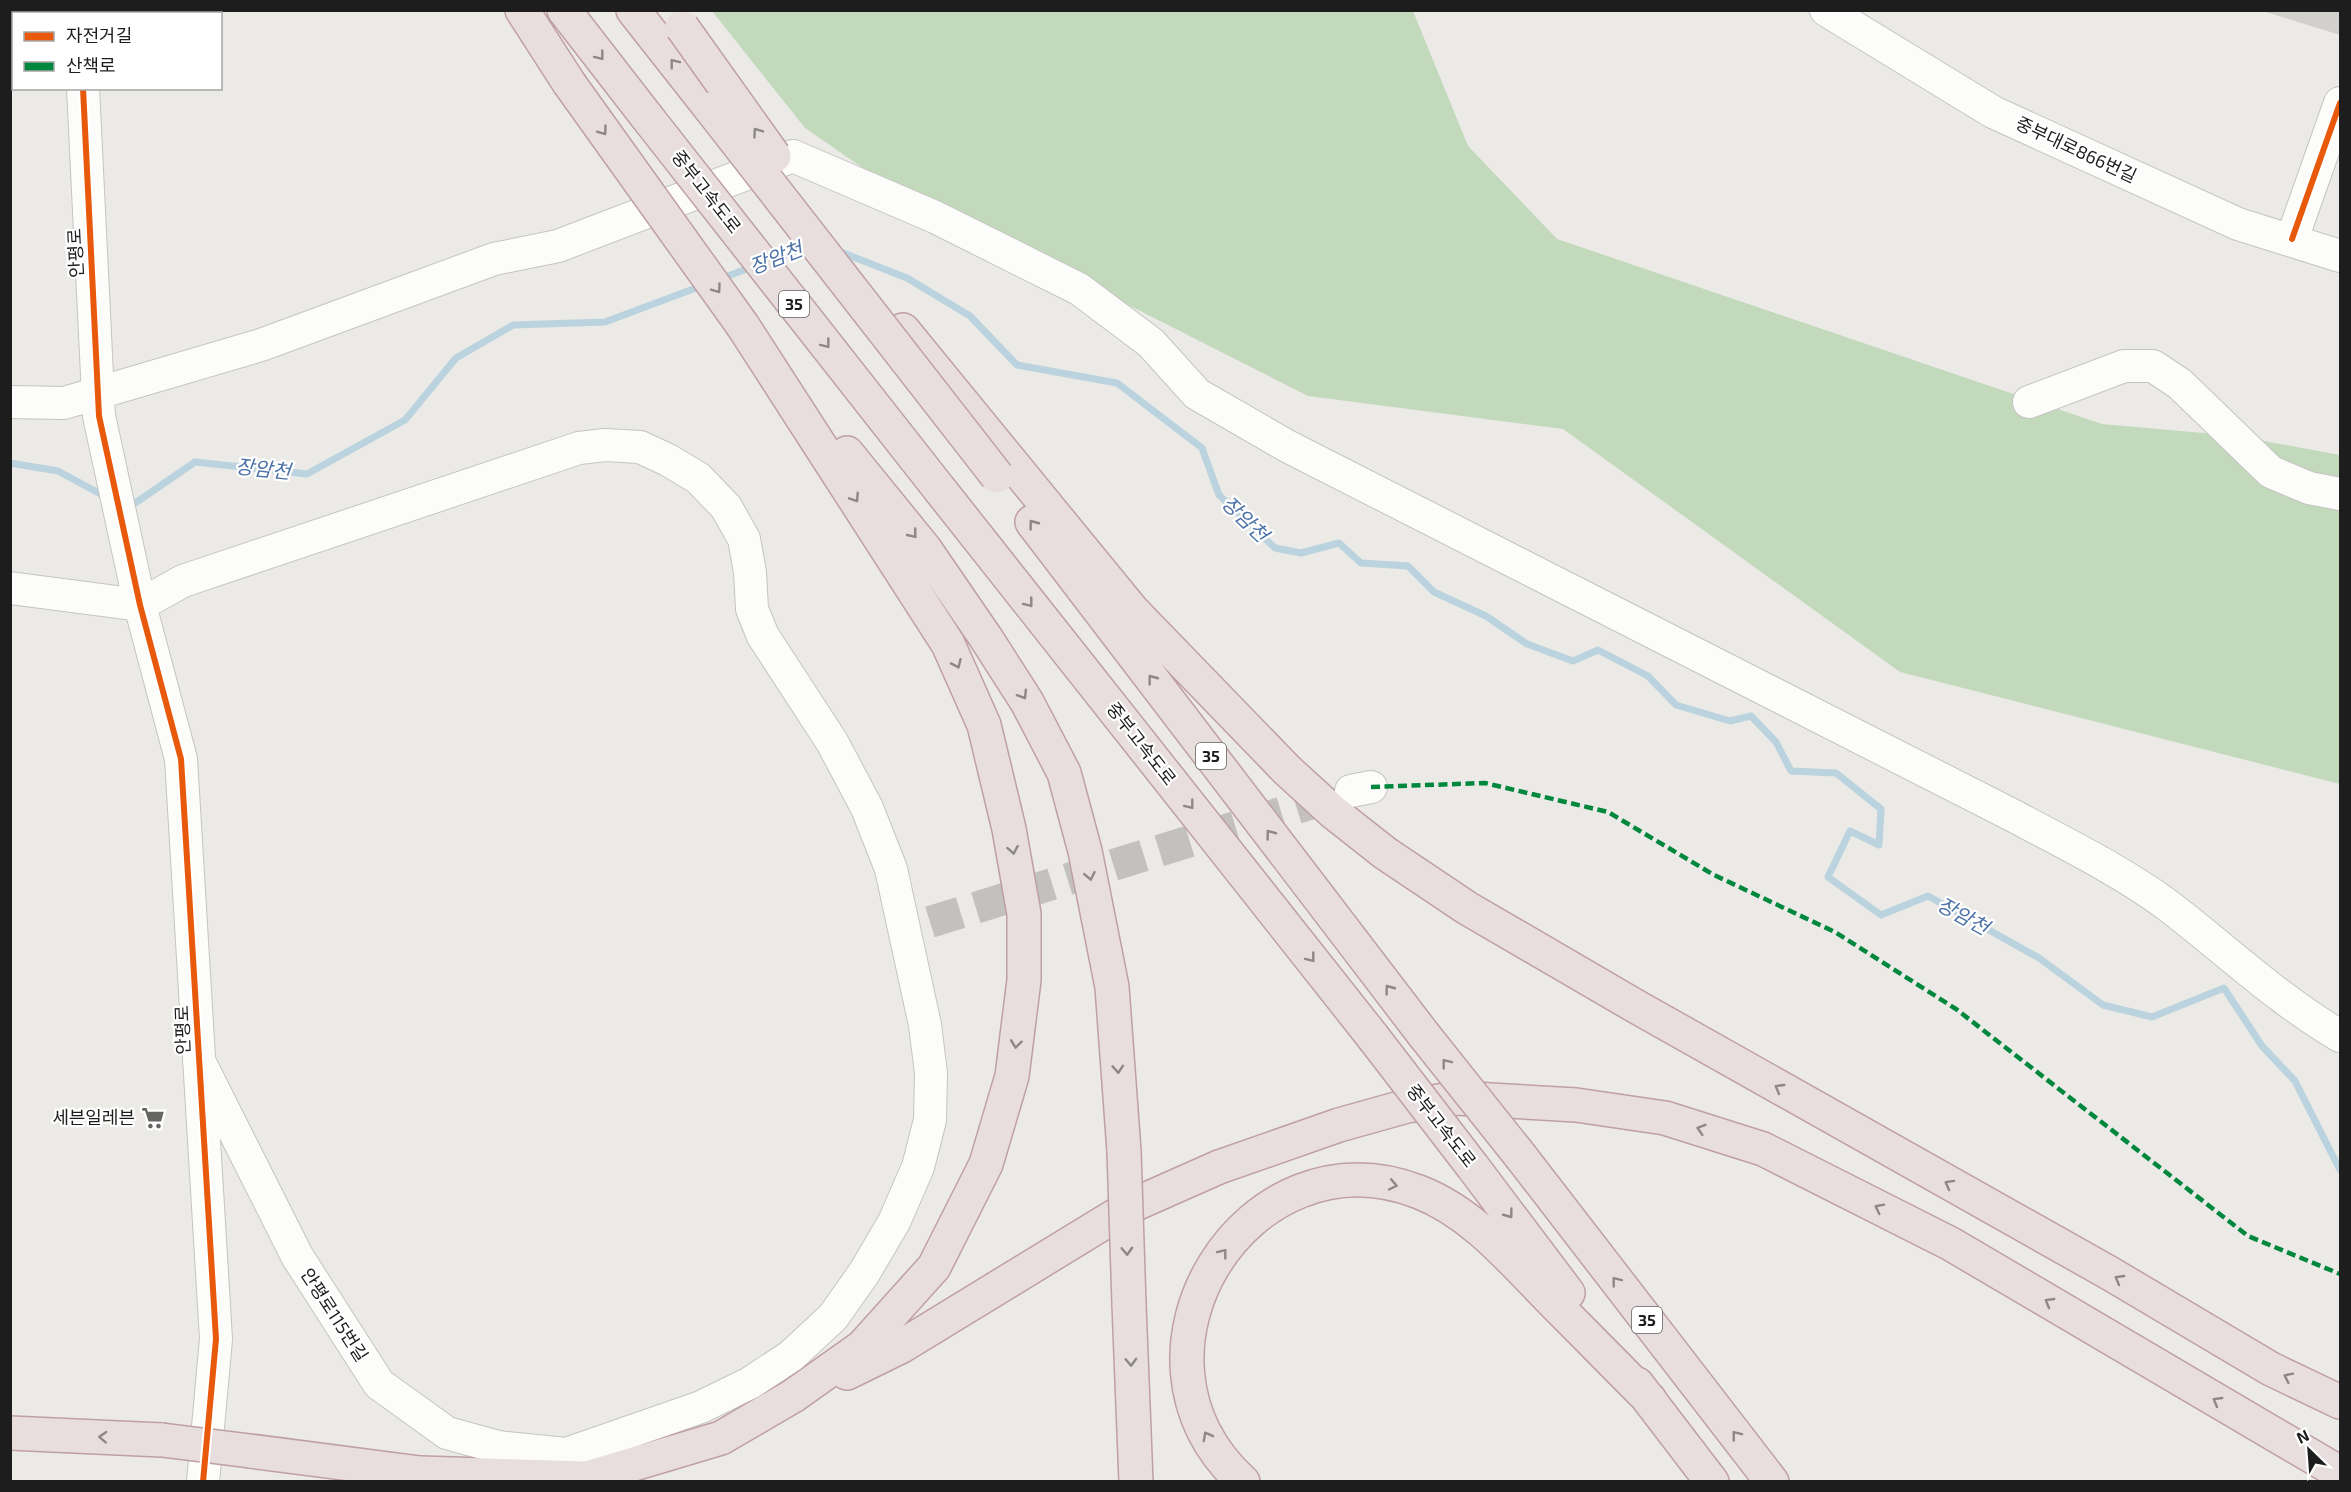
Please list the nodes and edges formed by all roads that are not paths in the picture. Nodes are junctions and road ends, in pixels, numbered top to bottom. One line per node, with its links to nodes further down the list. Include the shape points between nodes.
1 (522, 10): 10 (highway, one-way to 10, bridge, via 569,83)
2 (564, 10): 19 (highway, 중부고속도로 / 35, one-way to 19, bridge, via 1373,1037)
3 (633, 10): 28 (highway, 35, one-way to 3, bridge)
4 (1826, 10): 8 (street, 중부대로866번길, via 1993,112 2238,224)
5 (676, 19): 20 (highway, one-way to 5, bridge, via 2271,1369 1467,908 1385,853 1333,812 1132,610 864,282)
6 (83, 90): 13 (street, 안평로)
7 (2340, 103): 8 (street)
8 (2292, 239): 9 (street, 중부대로866번길)
9 (2340, 256)
10 (743, 326): 21 (highway, one-way to 21, via 948,644 984,725 1024,914 1024,980 1012,1076 986,1164 934,1267 862,1347); 25 (highway, one-way to 25, bridge, via 925,549 1027,702 1064,773 1085,851 1112,987 1124,1151)
11 (10, 402): 13 (street)
12 (2029, 402): 14 (street, via 2124,366 2153,366 2180,384 2271,472 2309,488)
13 (98, 405): 16 (street, 안평로); 17 (street, via 494,260 558,246 793,156 935,217 1079,289 1151,343 1197,394 1287,446 2122,874 2166,904 2283,999)
14 (2340, 494)
15 (10, 588): 16 (street)
16 (138, 594): 18 (street, 안평로, via 181,759); 18 (street, 안평로115번길, via 579,448 640,447 698,478 726,507 744,539 752,609 763,636 832,742 867,808 916,925 932,1073 930,1120 918,1167 894,1222 864,1273 832,1317 791,1356 750,1383 701,1407 566,1454 498,1447 447,1433 379,1384 297,1256)
17 (2340, 1036)
18 (199, 1061): 24 (street, 안평로, via 216,1340)
19 (1650, 1400): 26 (highway, one-way to 19, via 1218,1454 1194,1404 1187,1378 1190,1322 1200,1290 1218,1258 1242,1230 1267,1208 1318,1186 1348,1180 1395,1185 1449,1208 1496,1244); 27 (highway, 중부고속도로 / 35)
20 (2340, 1402)
21 (766, 1412): 22 (highway, one-way to 22, bridge, via 721,1438 587,1478 420,1473 162,1440); 23 (highway, one-way to 21, via 1951,1244 1763,1149 1665,1118 1576,1105 1457,1098 1407,1106 1338,1125 1219,1167 1131,1206 902,1346)
22 (10, 1432)
23 (2340, 1473)
24 (203, 1482)
25 (1136, 1482)
26 (1243, 1482)
27 (1712, 1482)
28 (1772, 1482)

